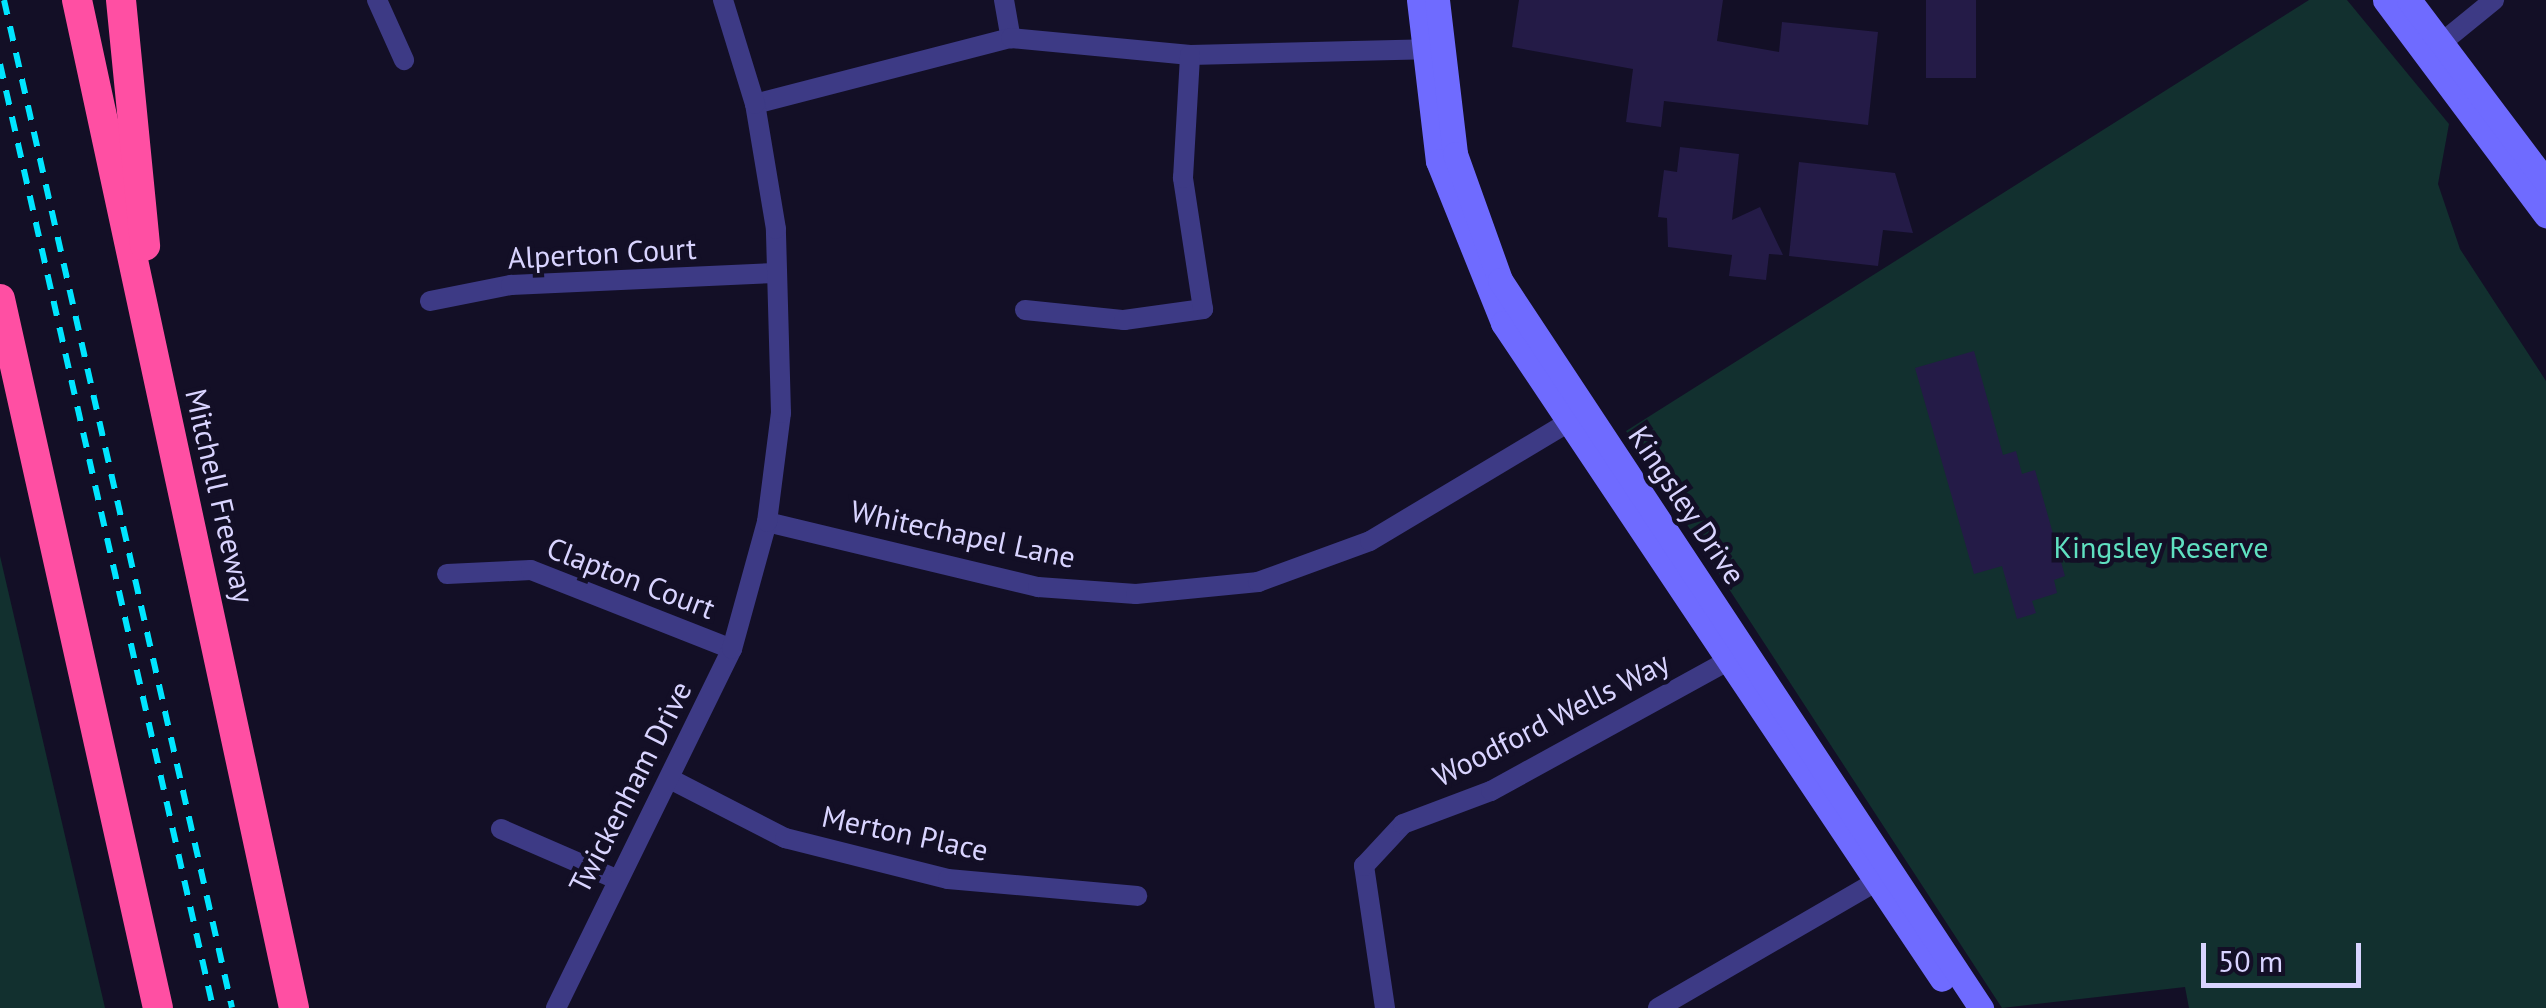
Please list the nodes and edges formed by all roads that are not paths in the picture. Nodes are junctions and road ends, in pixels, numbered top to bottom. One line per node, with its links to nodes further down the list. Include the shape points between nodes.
1 (76, 0): 23 (highway, Mitchell Freeway)
2 (122, 0): 23 (highway)
3 (377, 0): 15 (street)
4 (723, 0): 16 (street, Twickenham Drive)
5 (1004, 0): 11 (street)
6 (1419, 0): 12 (main road, Kingsley Drive)
7 (1437, 0): 12 (main road, Kingsley Drive)
8 (2385, 0): 13 (main road)
9 (2409, 0): 13 (main road)
10 (2494, 0): 13 (street)
11 (1011, 38): 14 (street); 16 (street)
12 (1430, 49): 14 (street); 24 (main road, Kingsley Drive, via 1481,237)
13 (2434, 49): 17 (main road); 18 (main road)
14 (1190, 55): 22 (street, via 1182,178 1203,310 1124,320)
15 (404, 60)
16 (755, 104): 19 (street, Twickenham Drive)
17 (2546, 182)
18 (2546, 215)
19 (777, 272): 21 (street, Alperton Court, via 511,286); 25 (street, Twickenham Drive, via 781,413)
20 (0, 300): 34 (highway)
21 (430, 301)
22 (1025, 310)
23 (150, 339): 35 (highway, Mitchell Freeway)
24 (1576, 418): 25 (street, Whitechapel Lane, via 1370,541 1258,582 1136,594 1038,586); 28 (main road, Kingsley Drive)
25 (767, 522): 27 (street, Twickenham Drive)
26 (448, 574): 27 (street, Clapton Court, via 531,570)
27 (732, 649): 29 (street, Twickenham Drive)
28 (1736, 657): 31 (main road, Kingsley Drive); 37 (street, Woodford Wells Way, via 1491,791 1403,824 1364,866)
29 (674, 781): 32 (street, Twickenham Drive); 33 (street, Merton Place, via 785,838 930,875)
30 (500, 829): 32 (street)
31 (1884, 877): 38 (street); 39 (main road, Kingsley Drive); 40 (main road, Kingsley Drive)
32 (616, 879): 36 (street, Twickenham Drive)
33 (1137, 896)
34 (158, 1008)
35 (294, 1008)
36 (556, 1008)
37 (1385, 1008)
38 (1658, 1008)
39 (1961, 1008)
40 (1981, 1008)

